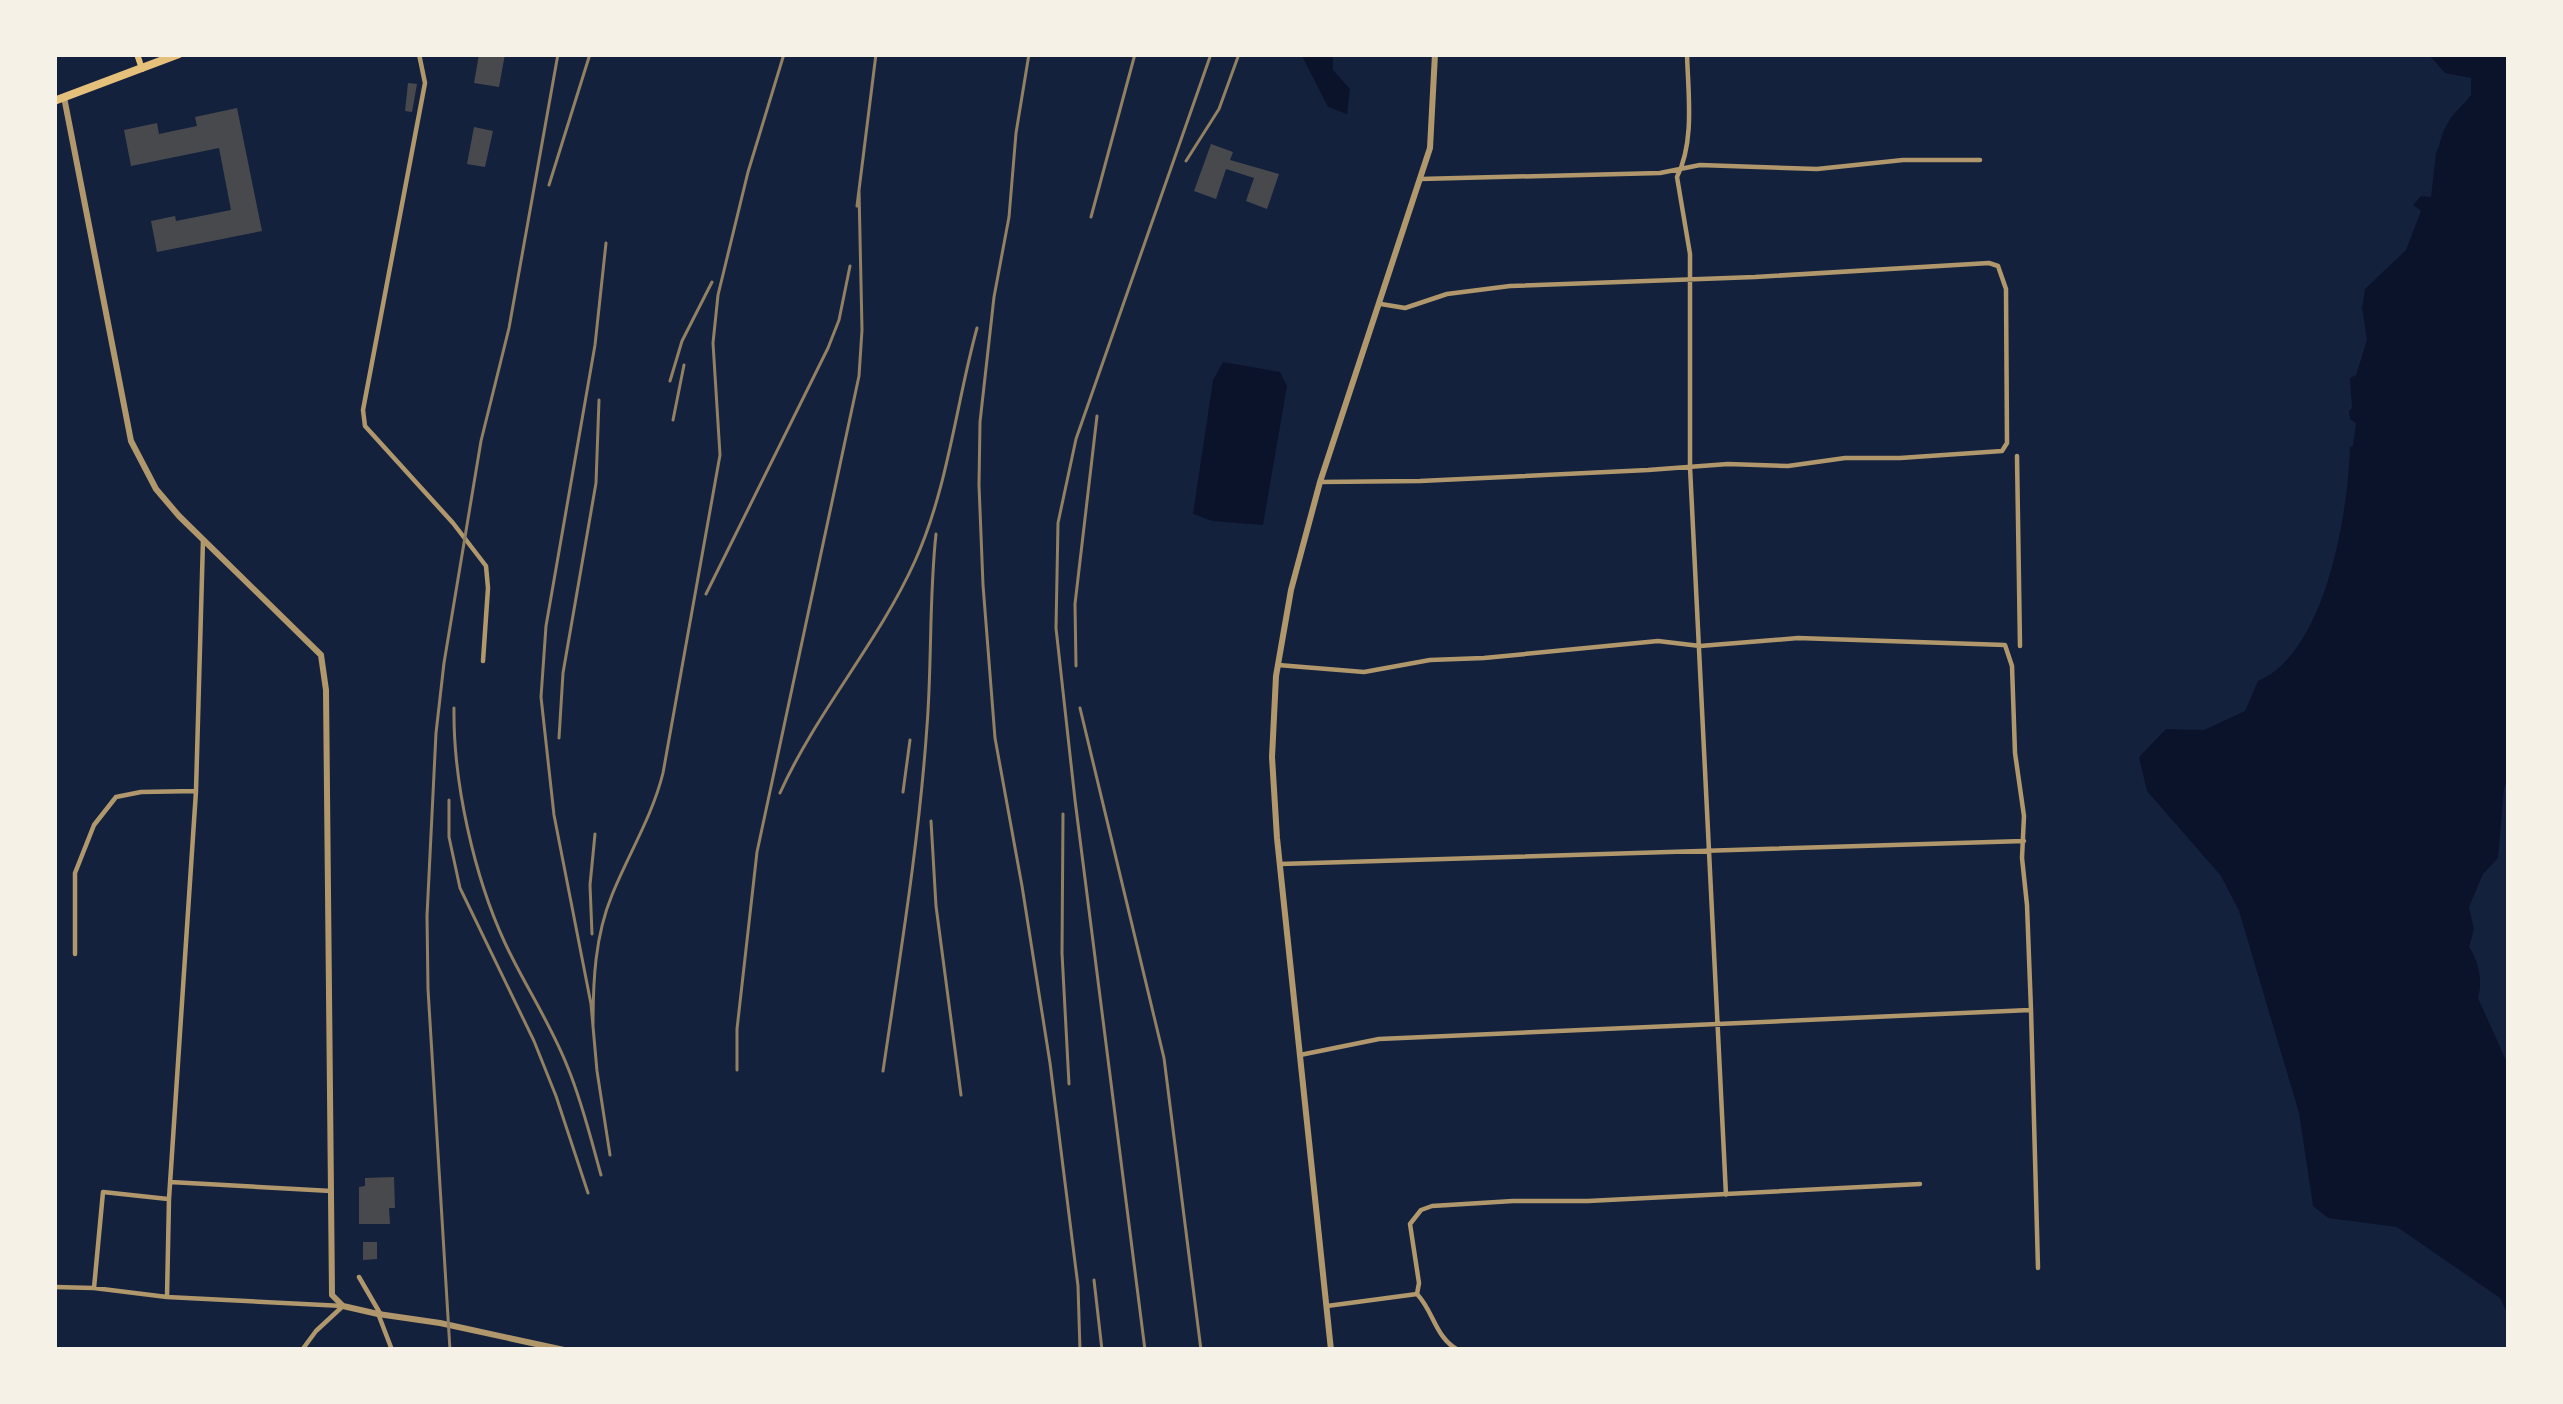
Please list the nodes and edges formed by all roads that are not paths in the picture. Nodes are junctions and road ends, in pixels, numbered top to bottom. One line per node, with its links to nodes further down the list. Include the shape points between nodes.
1 (137, 54): 6 (main road)
2 (179, 54): 6 (main road)
3 (419, 54): 19 (street, via 425,83 363,410 365,425 486,566)
4 (1435, 54): 10 (street, via 1430,148)
5 (1687, 54): 9 (street)
6 (142, 69): 7 (main road)
7 (59, 99): 16 (street, via 131,441 156,489)
8 (1980, 160): 9 (street, via 1817,170)
9 (1682, 167): 10 (street); 11 (street)
10 (1420, 179): 12 (street)
11 (1689, 278): 12 (street, via 1510,286 1406,308); 14 (street); 14 (street, via 1998,266 2006,289 2009,425 2002,451)
12 (1381, 304): 15 (street)
13 (2018, 455): 18 (street)
14 (1690, 467): 15 (street); 17 (street)
15 (1320, 482): 20 (street)
16 (203, 540): 21 (street); 31 (street, via 321,655)
17 (1700, 646): 20 (street, via 1624,642 1364,672); 22 (street, via 1798,638 2005,645); 23 (street)
18 (2020, 646)
19 (483, 661)
20 (1278, 664): 24 (street, via 1272,758)
21 (196, 791): 25 (street, via 116,797 94,825 74,873); 29 (street)
22 (2024, 841): 23 (street); 26 (street)
23 (1710, 850): 24 (street); 27 (street)
24 (1280, 864): 28 (street)
25 (74, 954)
26 (2031, 1010): 27 (street); 34 (street)
27 (1716, 1023): 28 (street, via 1379,1039); 32 (street)
28 (1300, 1055): 41 (street)
29 (170, 1182): 31 (street); 33 (street)
30 (1920, 1184): 32 (street)
31 (331, 1191): 40 (street, via 332,1295)
32 (1726, 1195): 38 (street, via 1432,1205 1410,1224)
33 (169, 1199): 37 (street, via 103,1192); 39 (street)
34 (2038, 1268)
35 (359, 1276): 42 (street)
36 (54, 1287): 37 (street)
37 (94, 1288): 39 (street)
38 (1417, 1294): 41 (street); 47 (street, via 1443,1340)
39 (167, 1297): 40 (street)
40 (343, 1306): 42 (street); 43 (street)
41 (1327, 1306): 46 (street)
42 (380, 1314): 44 (street); 45 (street)
43 (302, 1350)
44 (392, 1350)
45 (564, 1350)
46 (1331, 1350)
47 (1458, 1350)

